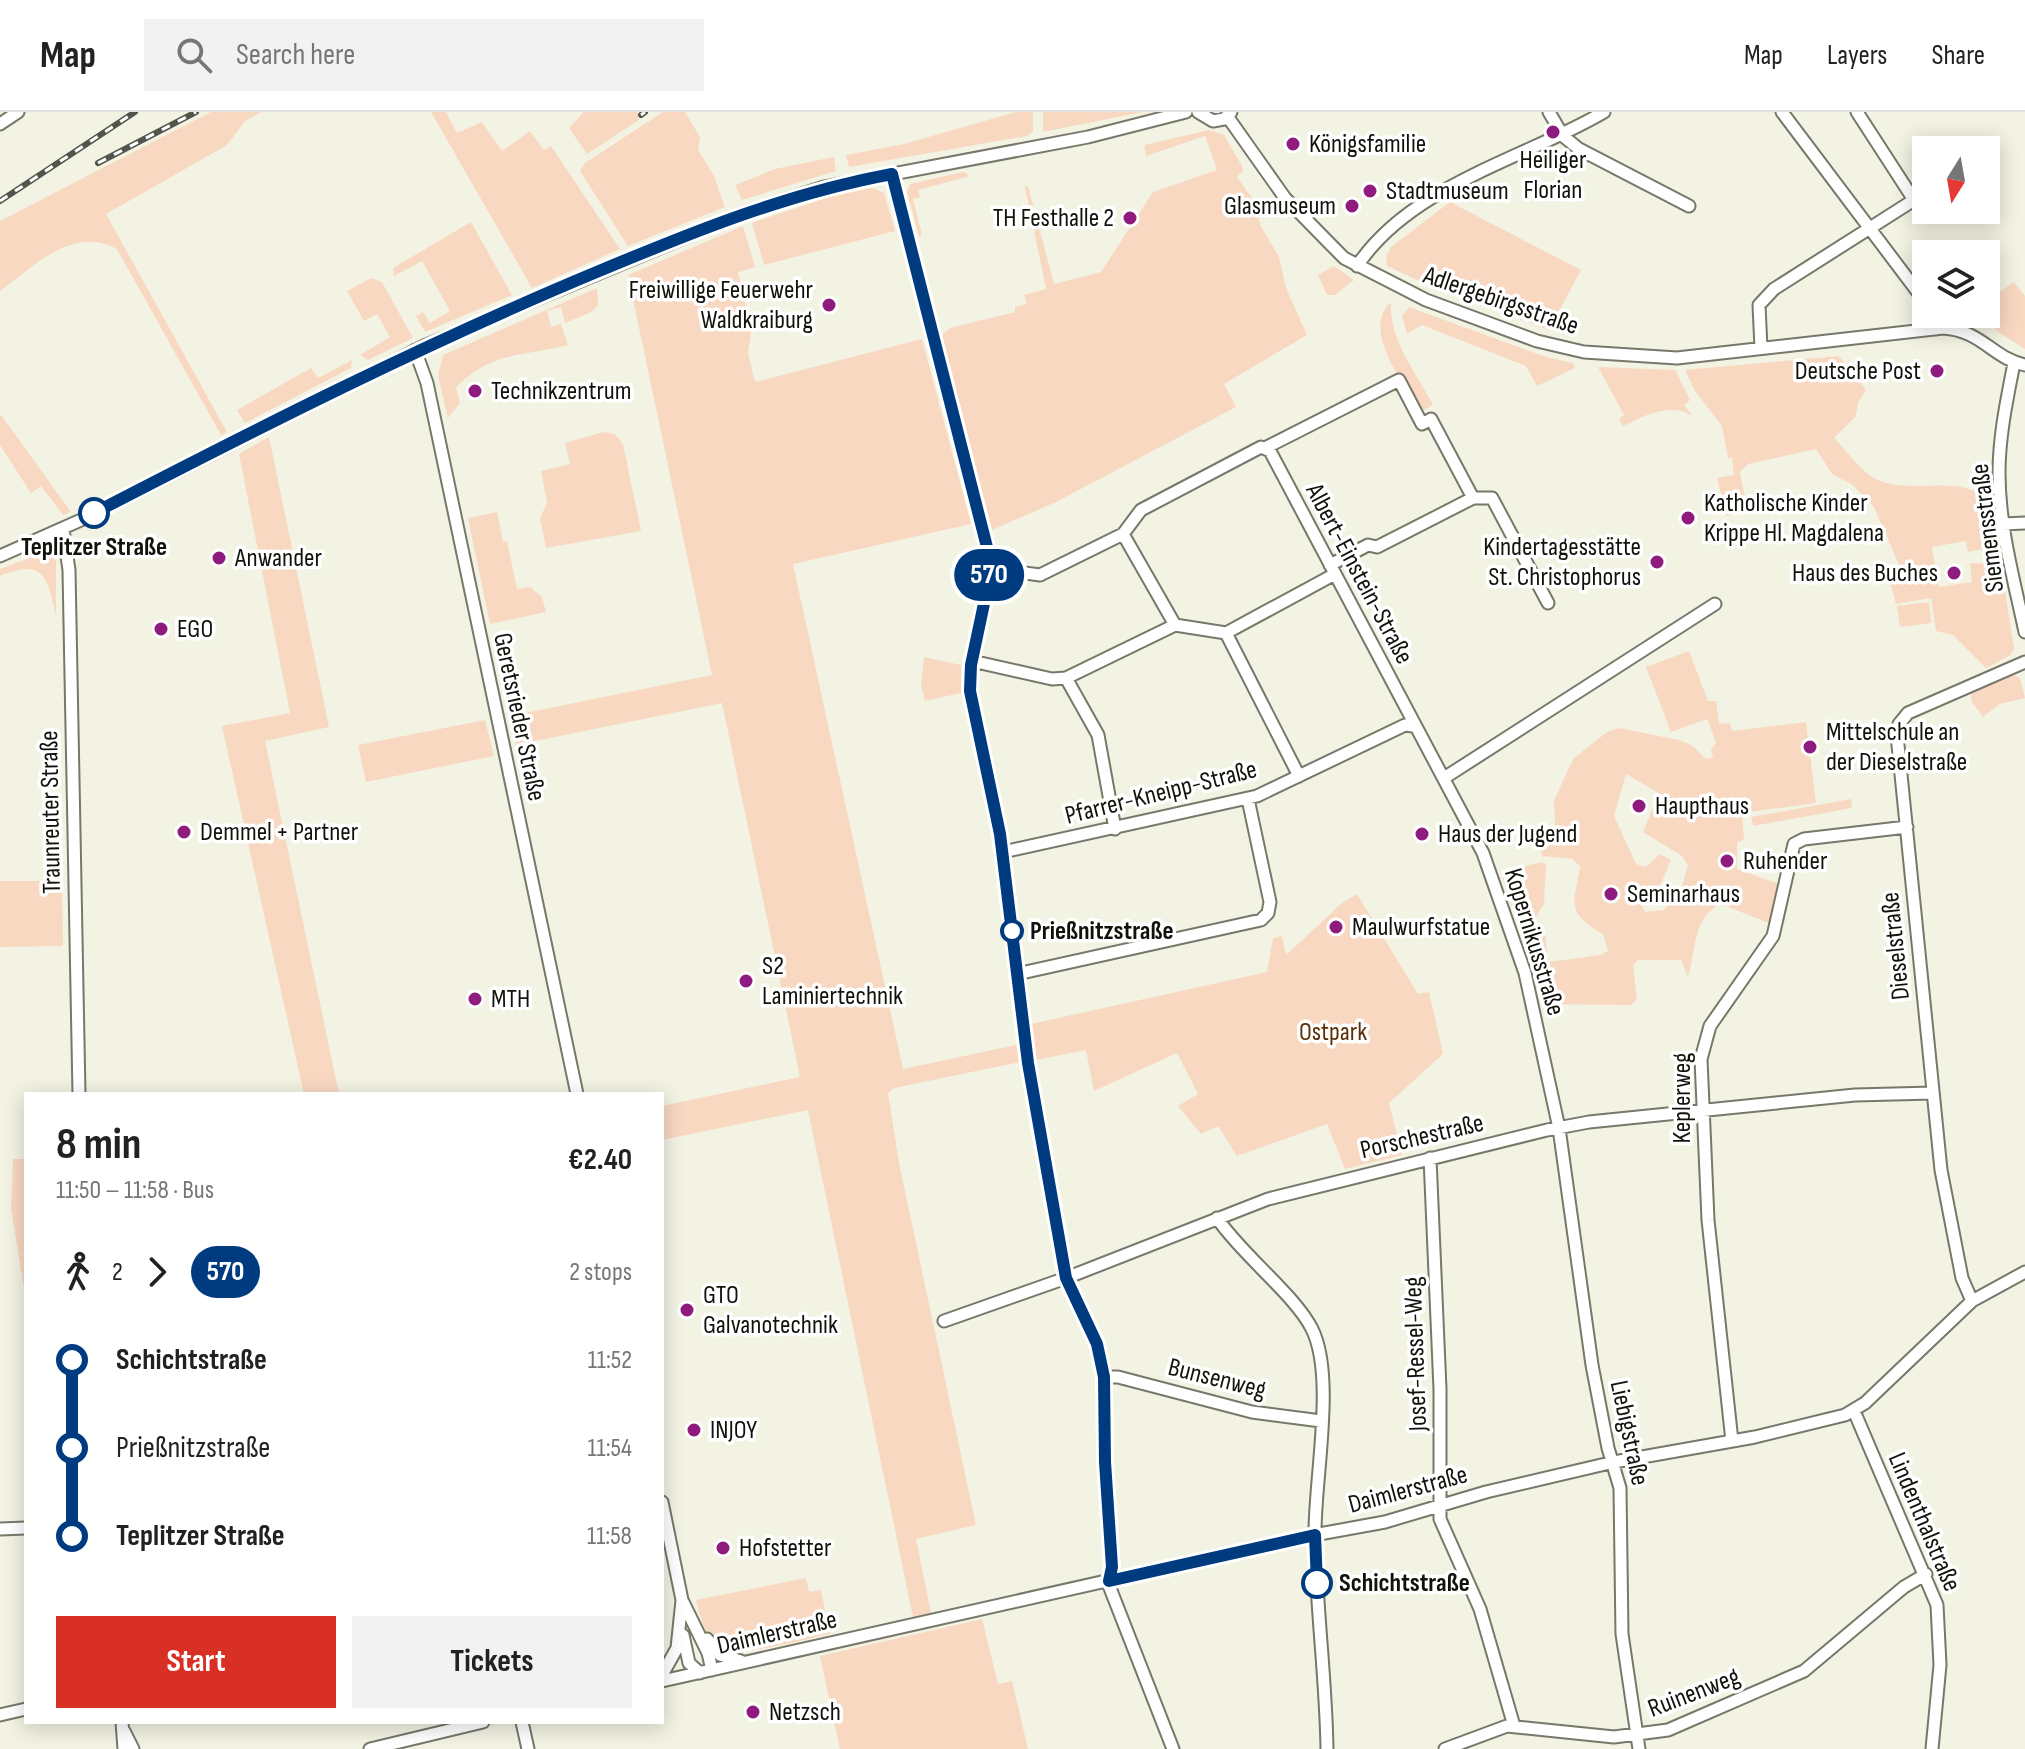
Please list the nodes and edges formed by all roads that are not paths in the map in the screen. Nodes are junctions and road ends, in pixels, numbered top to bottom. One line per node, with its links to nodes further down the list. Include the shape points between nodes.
1 (18, 112): 9 (street)
2 (1186, 112): 11 (street, via 1075,140)
3 (1198, 112): 8 (street, via 1213,121)
4 (1549, 112): 10 (street)
5 (1604, 112): 10 (street)
6 (1782, 112): 13 (street)
7 (1857, 112): 13 (street, via 1914,200)
8 (1229, 114): 14 (street, Adlergebirgsstraße, via 1285,198 1320,237)
9 (0, 124)
10 (1563, 136): 12 (street); 14 (street, via 1425,203 1390,227)
11 (892, 174): 18 (street, via 813,190 744,213); 27 (street)
12 (1689, 206)
13 (1872, 227): 15 (street); 17 (street, via 1774,289 1759,305)
14 (1357, 266): 17 (street, Adlergebirgsstraße, via 1454,310 1574,350 1677,358)
15 (1912, 283)
16 (1936, 329): 17 (street, Adlergebirgsstraße); 19 (street, Adlergebirgsstraße, via 1977,336)
17 (1761, 348)
18 (415, 350): 24 (street); 46 (street, Geretsrieder Straße, via 427,383)
19 (2019, 364): 23 (street, Siemensstraße, via 2004,419 1999,471)
20 (1263, 448): 21 (street, via 1399,380 1422,424 1431,419); 25 (street, via 1141,510); 28 (street, Albert-Einstein-Straße)
21 (1473, 498): 28 (street, via 1377,547 1368,545); 29 (street, via 1492,498)
22 (2025, 523): 23 (street)
23 (2003, 524): 32 (street, Siemensstraße)
24 (63, 529): 26 (street); 45 (street, Traunreuter Straße, via 69,570)
25 (1123, 534): 27 (street, via 1037,576); 31 (street)
26 (0, 556)
27 (989, 568): 34 (street)
28 (1332, 570): 33 (street); 37 (street, Albert-Einstein-Straße)
29 (1548, 603)
30 (1715, 604): 39 (street)
31 (1175, 625): 33 (street); 36 (street)
32 (2025, 632)
33 (1226, 633): 38 (street)
34 (972, 661): 36 (street); 43 (street, via 970,691)
35 (2025, 662): 41 (street, Dieselstraße, via 1903,717 1897,735)
36 (1066, 678): 42 (street, via 1098,735)
37 (1413, 726): 38 (street, Pfarrer-Kneipp-Straße, via 1405,725); 39 (street, Kopernikusstraße)
38 (1299, 776): 40 (street, Pfarrer-Kneipp-Straße)
39 (1444, 778): 49 (street, Kopernikusstraße, via 1489,866 1525,973)
40 (1248, 799): 42 (street, Pfarrer-Kneipp-Straße); 44 (street, via 1270,902 1261,920)
41 (1907, 827): 47 (street, Dieselstraße); 48 (street, Keplerweg, via 1794,844 1773,936 1704,1039)
42 (1115, 829): 43 (street, Pfarrer-Kneipp-Straße)
43 (1003, 852): 44 (street)
44 (1017, 974): 53 (street)
45 (79, 1092)
46 (577, 1092)
47 (1933, 1093): 48 (street, Porschestraße); 54 (street, Dieselstraße, via 1944,1185 1962,1278)
48 (1703, 1110): 49 (street, Porschestraße); 59 (street, Keplerweg, via 1708,1220)
49 (1559, 1128): 50 (street, Porschestraße); 60 (street, Liebigstraße, via 1584,1319)
50 (1430, 1158): 51 (street, Porschestraße, via 1302,1189); 61 (street, Josef-Ressel-Weg)
51 (1217, 1218): 53 (street, Porschestraße); 58 (street, via 1311,1326 1321,1371)
52 (2025, 1272): 54 (street, Daimlerstraße)
53 (1066, 1278): 55 (street, Porschestraße); 56 (street, via 1094,1337)
54 (1972, 1301): 57 (street, Daimlerstraße)
55 (944, 1321)
56 (1104, 1377): 58 (street, Bunsenweg, via 1262,1414); 67 (street)
57 (1854, 1411): 59 (street, Daimlerstraße); 66 (street, Lindenthalstraße)
58 (1321, 1421): 65 (street)
59 (1732, 1441): 60 (street, Daimlerstraße)
60 (1614, 1462): 61 (street, Daimlerstraße); 79 (street, Liebigstraße, via 1621,1498 1623,1644)
61 (1440, 1504): 65 (street, Daimlerstraße, via 1385,1522); 78 (street, Josef-Ressel-Weg, via 1440,1519 1480,1609)
62 (664, 1512): 68 (street)
63 (24, 1528): 64 (street)
64 (0, 1529)
65 (1315, 1535): 67 (street, Daimlerstraße); 84 (street)
66 (1926, 1574): 79 (street, Ruinenweg, via 1804,1671); 86 (street, Lindenthalstraße, via 1941,1637)
67 (1109, 1581): 69 (street, Daimlerstraße); 83 (street)
68 (684, 1608): 69 (street, via 720,1655); 70 (street, via 677,1648); 71 (street, via 708,1653); 71 (street, via 685,1653 689,1663)
69 (750, 1662): 71 (street, Daimlerstraße)
70 (664, 1671)
71 (706, 1672): 72 (street, Daimlerstraße)
72 (664, 1681)
73 (24, 1709): 74 (street)
74 (0, 1715)
75 (475, 1724): 81 (street)
76 (522, 1724): 82 (street)
77 (123, 1726): 80 (street)
78 (1514, 1726): 79 (street, Ruinenweg); 85 (street, Ruinenweg, via 1492,1729)
79 (1638, 1743)
80 (126, 1748)
81 (370, 1749)
82 (528, 1749)
83 (1173, 1749)
84 (1327, 1749)
85 (1445, 1749)
86 (1932, 1749)

